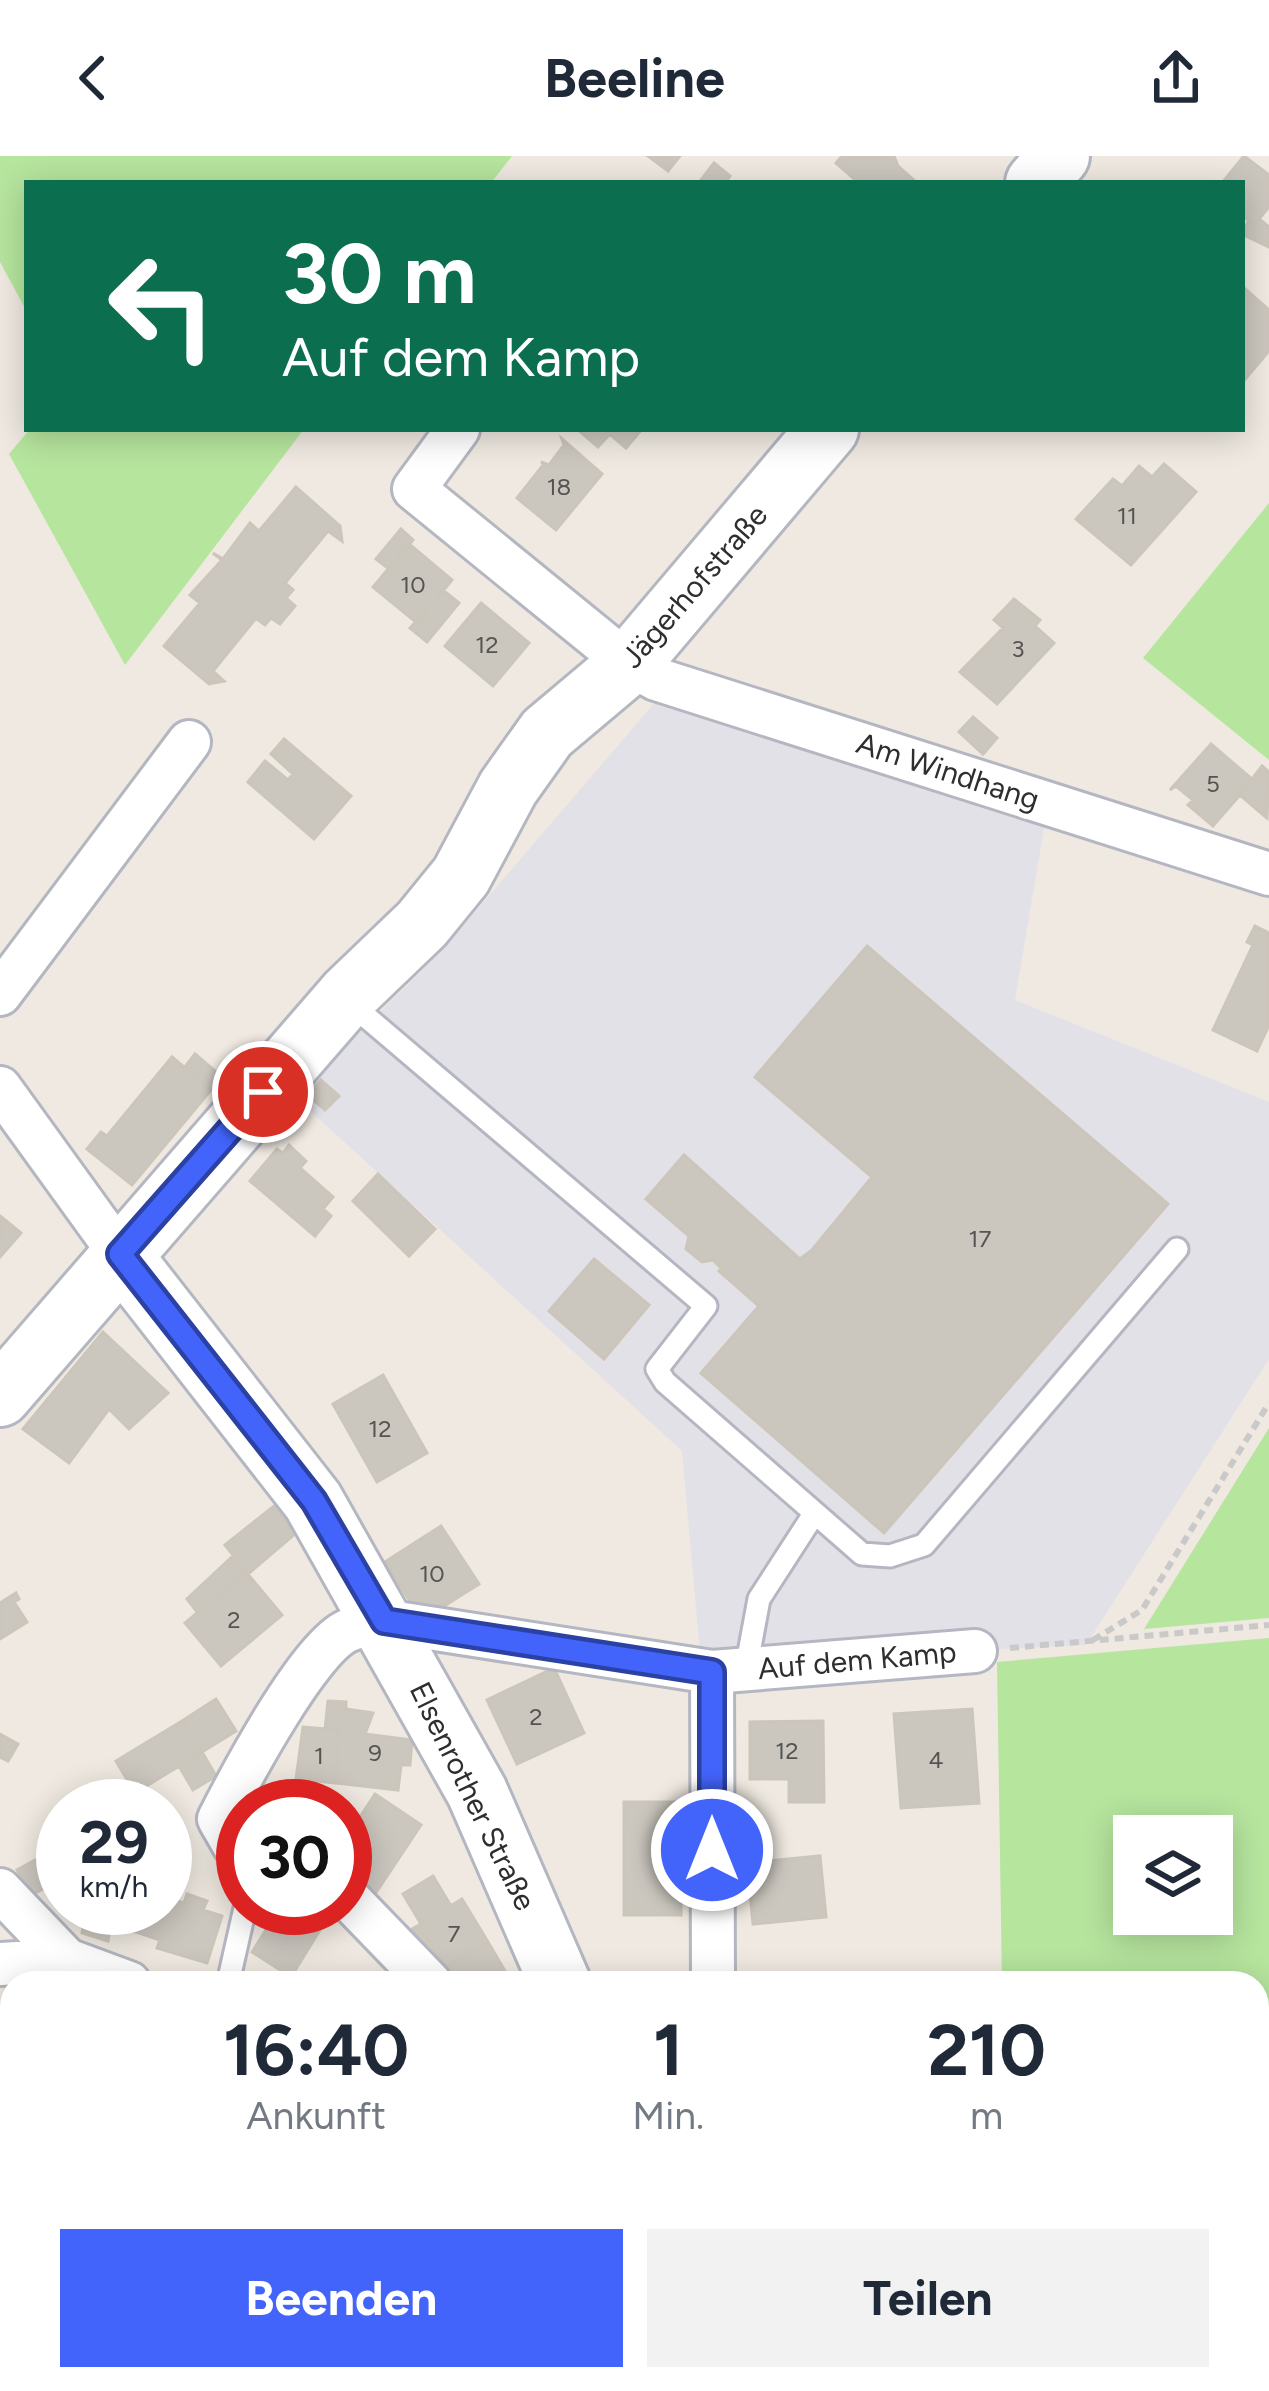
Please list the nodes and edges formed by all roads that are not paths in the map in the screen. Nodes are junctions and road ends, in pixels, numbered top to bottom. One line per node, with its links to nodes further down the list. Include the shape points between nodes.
1 (1058, 156): 2 (main road)
2 (1038, 180)
3 (456, 432): 5 (street, Am Windhang, via 414,489)
4 (825, 432): 5 (main road, Jägerhofstraße)
5 (629, 664): 7 (street, Am Windhang); 9 (main road, Jägerhofstraße, via 547,733 461,876)
6 (189, 742): 8 (street)
7 (1269, 874)
8 (0, 994)
9 (349, 994): 12 (main road, Jägerhofstraße); 14 (lane, via 706,1306 657,1369)
10 (0, 1088): 12 (street, Elsenrother Straße)
11 (1177, 1250): 14 (lane, via 924,1545 890,1556 862,1554)
12 (120, 1254): 13 (main road, Jägerhofstraße); 15 (main road, Elsenrother Straße, via 314,1501)
13 (0, 1396)
14 (814, 1514): 17 (lane, via 760,1599)
15 (384, 1621): 17 (street, Auf dem Kamp); 18 (street, via 344,1631 311,1666); 27 (main road, Elsenrother Straße, via 477,1792)
16 (975, 1651): 17 (street, Auf dem Kamp)
17 (729, 1670): 28 (street)
18 (239, 1779)
19 (0, 1890): 22 (street)
20 (372, 1923): 26 (street)
21 (239, 1935): 25 (lane)
22 (68, 1960): 23 (street); 24 (street)
23 (0, 1964)
24 (97, 1971)
25 (231, 1971)
26 (418, 1971)
27 (555, 1971)
28 (714, 1971)

